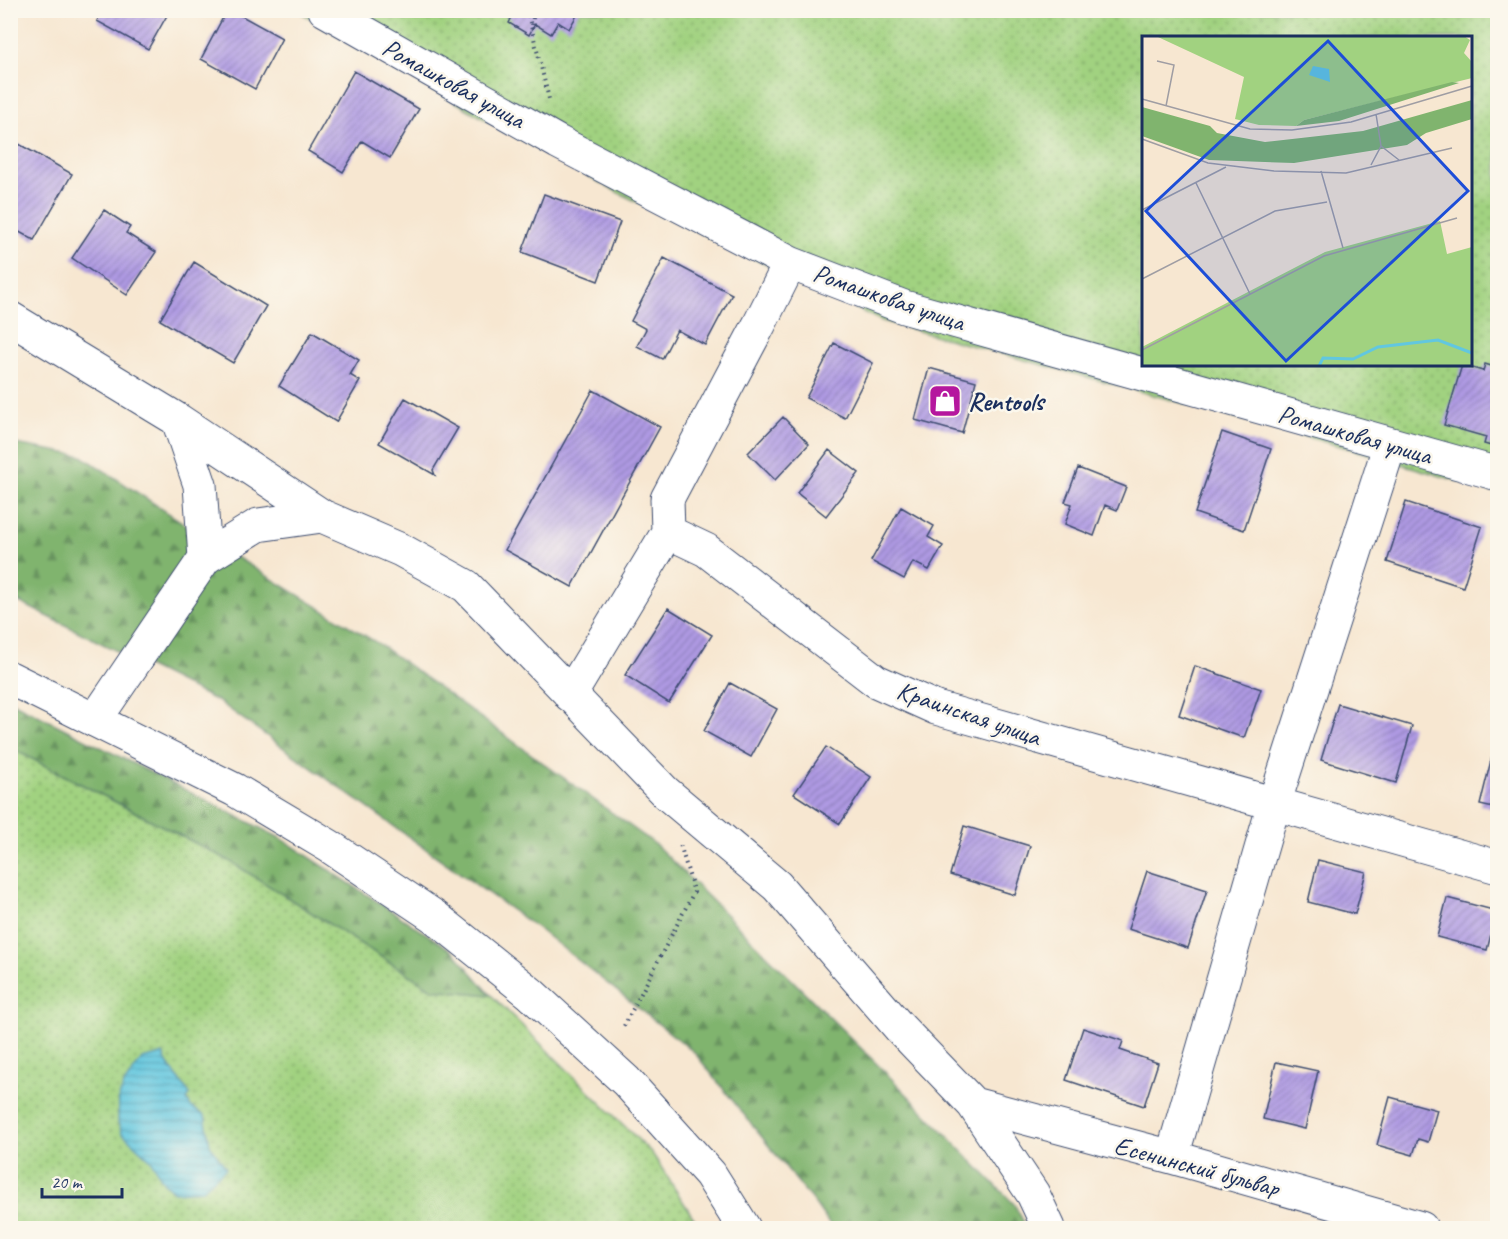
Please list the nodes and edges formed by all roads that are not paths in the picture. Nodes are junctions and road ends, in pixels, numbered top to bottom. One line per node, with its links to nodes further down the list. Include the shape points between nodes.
1 (324, 10): 2 (street, Ромашковая улица, via 558,142)
2 (789, 262): 5 (street, Ромашковая улица, via 904,307); 8 (street, via 667,498)
3 (10, 318): 4 (street)
4 (178, 420): 7 (street); 9 (street, via 200,484)
5 (1390, 444): 6 (street, Ромашковая улица); 13 (street)
6 (1497, 474)
7 (322, 516): 9 (street, via 258,525); 11 (street, via 401,550 466,586)
8 (668, 532): 11 (street); 13 (street, Краинская улица, via 706,550 876,681 936,708)
9 (205, 558): 12 (street)
10 (10, 678): 12 (street)
11 (570, 695): 15 (street, via 665,792 777,886 899,1027)
12 (95, 720): 17 (street, via 235,790 329,846 435,917 530,993 626,1081 710,1174)
13 (1274, 804): 14 (street, Краинская улица); 16 (street)
14 (1497, 867)
15 (973, 1104): 16 (street, Есенинский бульвар); 18 (street, via 1033,1194)
16 (1172, 1157): 19 (street, Есенинский бульвар)
17 (744, 1228)
18 (1049, 1228)
19 (1421, 1228)

